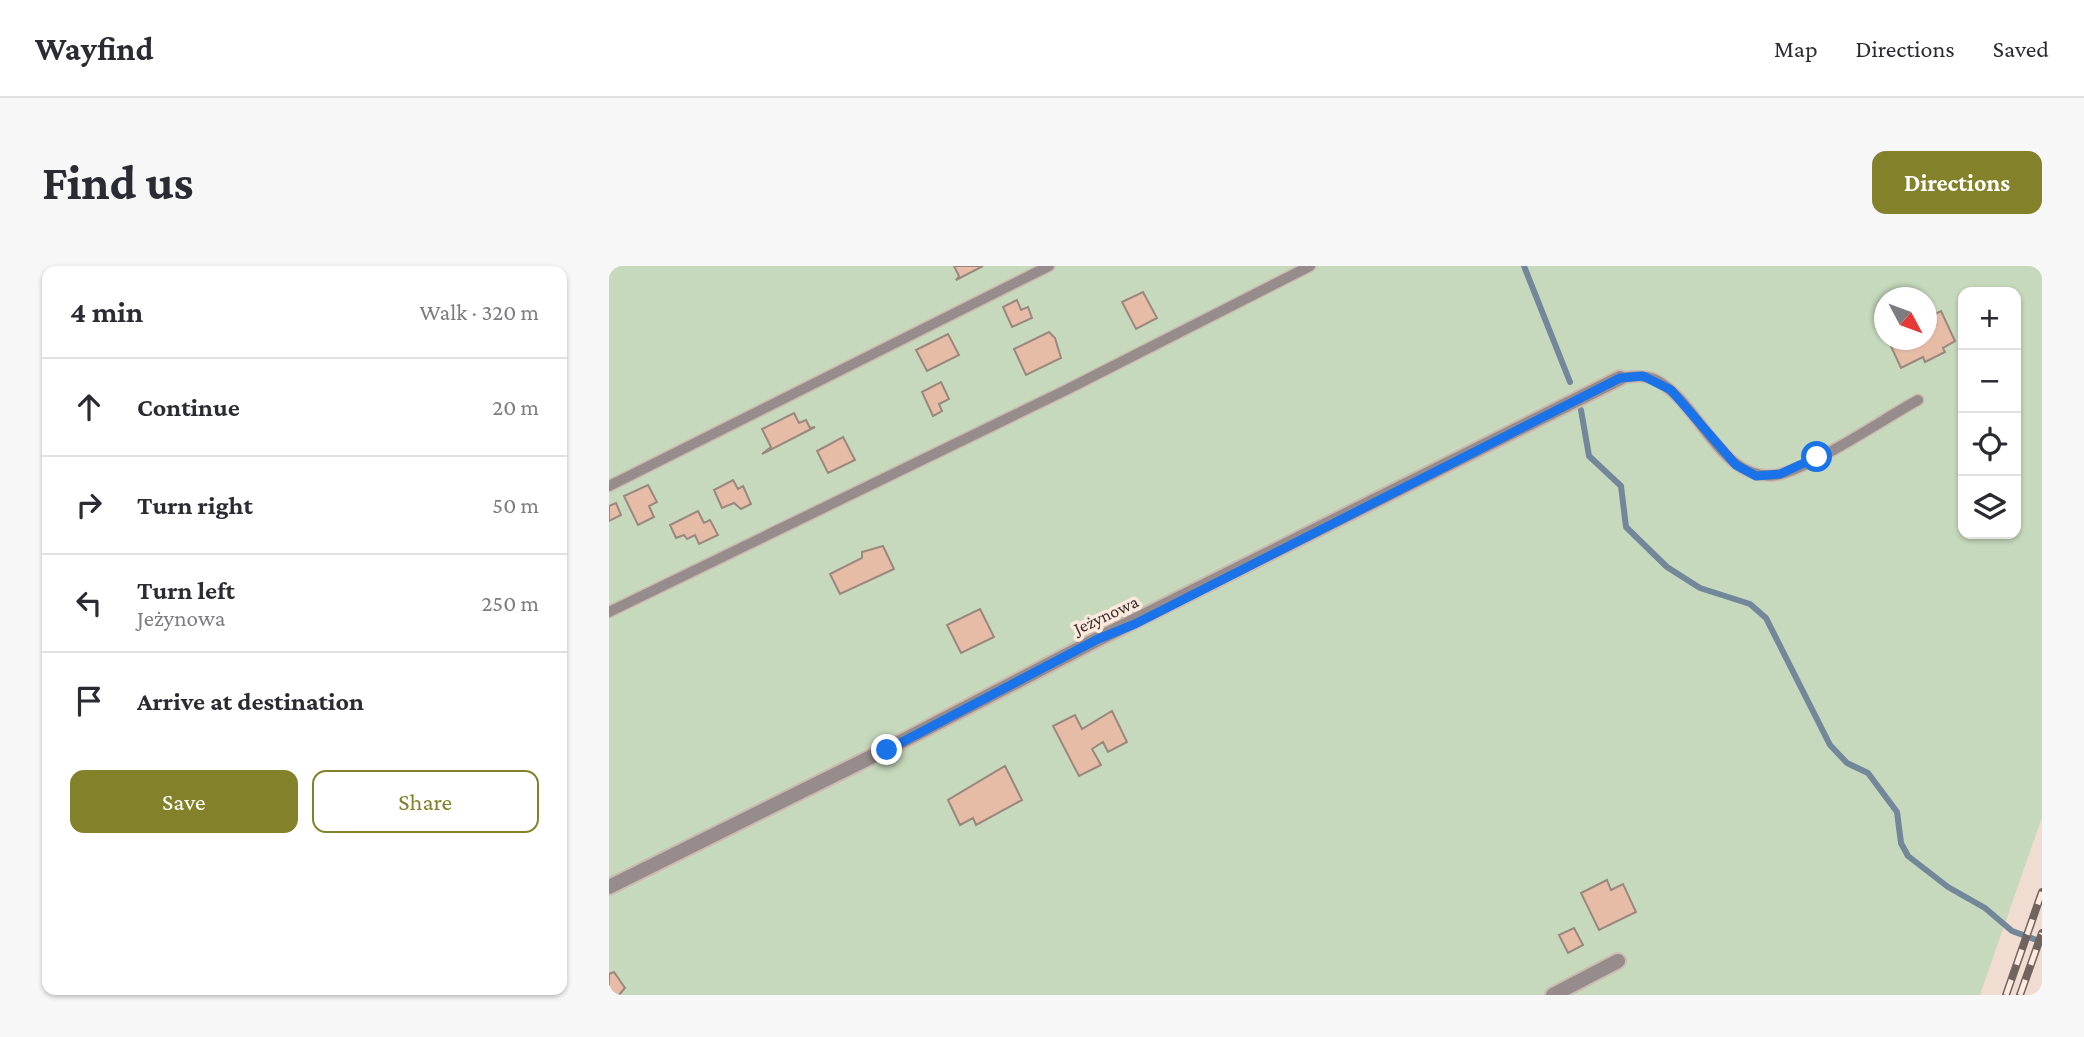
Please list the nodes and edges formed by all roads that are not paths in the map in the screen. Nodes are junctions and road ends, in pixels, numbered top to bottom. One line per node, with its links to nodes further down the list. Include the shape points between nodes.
1 (1049, 266): 5 (lane)
2 (1310, 266): 6 (lane)
3 (1620, 378): 4 (lane, via 1643,376 1671,390 1736,465 1756,476 1780,474 1817,457); 7 (street, Jeżynowa)
4 (1918, 400)
5 (609, 486)
6 (609, 612)
7 (609, 887)
8 (1618, 961): 9 (street)
9 (1553, 995)

